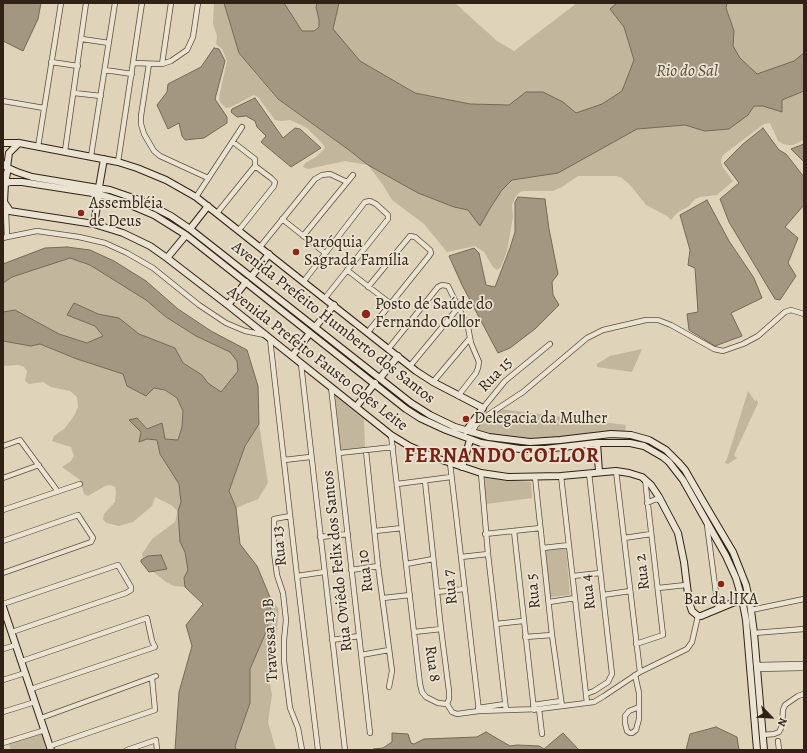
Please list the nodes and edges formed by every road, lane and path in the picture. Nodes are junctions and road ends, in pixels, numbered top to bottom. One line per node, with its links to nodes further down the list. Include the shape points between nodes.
1 (61, 3): 9 (street)
2 (86, 3): 7 (street)
3 (115, 3): 8 (street)
4 (142, 3): 10 (street)
5 (171, 3): 12 (street)
6 (198, 3): 12 (street, via 190,46 184,53)
7 (82, 39): 8 (street); 13 (street)
8 (108, 42): 14 (street)
9 (52, 62): 13 (street); 19 (street)
10 (134, 63): 11 (street); 15 (street)
11 (149, 64): 12 (street); 32 (street, via 141,116 144,134 160,156)
12 (162, 64)
13 (78, 66): 16 (street)
14 (105, 70): 15 (street); 17 (street)
15 (132, 74): 28 (street)
16 (74, 92): 17 (street); 25 (street)
17 (101, 96): 26 (street)
18 (3, 101): 19 (street)
19 (44, 108): 24 (street)
20 (242, 127): 22 (street)
21 (3, 142): 23 (street)
22 (233, 142): 30 (street, via 255,159); 32 (street)
23 (19, 143): 24 (street); 29 (street, via 9,153)
24 (38, 147): 25 (street)
25 (65, 151): 26 (street)
26 (91, 156): 27 (street)
27 (104, 159): 28 (street); 35 (street)
28 (118, 162): 37 (street, via 166,180)
29 (6, 166): 34 (street); 35 (street, Avenida Prefeito Humberto dos Santos, via 32,176)
30 (255, 166): 40 (street); 44 (street, via 274,180 275,185)
31 (353, 175): 33 (street)
32 (208, 178): 37 (street)
33 (347, 182): 41 (street, via 330,174 318,177); 46 (street)
34 (4, 184): 36 (street, Avenida Prefeito Humberto dos Santos, via 22,182); 39 (street)
35 (99, 187): 43 (street, Avenida Prefeito Humberto dos Santos, via 142,201)
36 (99, 194): 42 (street); 45 (street, Avenida Prefeito Humberto dos Santos, via 140,208)
37 (196, 197): 38 (street)
38 (208, 206): 40 (street); 43 (street)
39 (6, 210): 42 (street, Avenida Prefeito Fausto Goes Leite); 47 (street)
40 (217, 213): 44 (street)
41 (282, 219): 46 (street); 48 (street)
42 (94, 224): 51 (street, Avenida Prefeito Fausto Goes Leite, via 130,236)
43 (190, 228): 53 (street, Avenida Prefeito Humberto dos Santos)
44 (239, 230): 48 (street)
45 (186, 235): 51 (street); 55 (street, Avenida Prefeito Humberto dos Santos)
46 (303, 236): 49 (street)
47 (5, 237): 66 (street, via 37,231 84,238 104,244 127,253 153,268 226,323)
48 (260, 247): 50 (street)
49 (325, 253): 52 (street, via 365,202 370,201 386,214 388,219); 54 (street)
50 (269, 254): 53 (street); 54 (street)
51 (167, 258): 59 (street, Avenida Prefeito Fausto Goes Leite)
52 (347, 270): 56 (street); 57 (street)
53 (251, 277): 63 (street, Avenida Prefeito Humberto dos Santos)
54 (304, 281): 57 (street)
55 (246, 282): 59 (street); 65 (street, Avenida Prefeito Humberto dos Santos)
56 (368, 287): 58 (street); 58 (street, via 408,238 415,237 431,253)
57 (325, 298): 60 (street)
58 (391, 304): 64 (street)
59 (228, 305): 66 (street, Avenida Prefeito Fausto Goes Leite)
60 (334, 305): 63 (street); 64 (street)
61 (458, 308): 67 (street, via 469,330); 69 (street, via 449,287 439,286); 73 (street)
62 (804, 314): 84 (street, via 793,310 785,312 758,336 723,351 714,349 658,320 646,320 603,330 588,338 523,392 485,417)
63 (315, 327): 74 (street, Avenida Prefeito Humberto dos Santos)
64 (368, 332): 69 (street)
65 (310, 334): 70 (street); 76 (street, Avenida Prefeito Humberto dos Santos)
66 (267, 337): 70 (street, Avenida Prefeito Fausto Goes Leite); 91 (street, Rua 13)
67 (470, 338): 75 (street); 78 (street, via 479,367)
68 (550, 344): 80 (street, Rua 15, via 505,381)
69 (389, 348): 71 (street)
70 (292, 356): 72 (street, Avenida Prefeito Fausto Goes Leite)
71 (398, 356): 73 (street); 74 (street)
72 (301, 364): 77 (street, Avenida Prefeito Fausto Goes Leite); 90 (street)
73 (410, 366): 75 (street)
74 (380, 378): 81 (street, Avenida Prefeito Humberto dos Santos)
75 (433, 382): 78 (street)
76 (375, 384): 79 (street); 82 (street, Avenida Prefeito Humberto dos Santos)
77 (331, 387): 79 (street, Avenida Prefeito Fausto Goes Leite); 89 (street, Rua Oviêdo Felix dos Santos)
78 (458, 396): 80 (street)
79 (356, 407): 83 (street, Avenida Prefeito Fausto Goes Leite)
80 (483, 408): 84 (street, Rua 15)
81 (420, 409): 82 (street); 84 (street, Avenida Prefeito Humberto dos Santos)
82 (414, 415): 84 (street, Avenida Prefeito Humberto dos Santos, via 435,426)
83 (391, 435): 87 (street, Rua 8); 92 (street, Avenida Prefeito Fausto Goes Leite, via 424,454)
84 (470, 435): 85 (street, Avenida Prefeito Humberto dos Santos, via 491,445 520,449 546,449); 94 (street, Rua 15); 110 (street, Avenida Prefeito Humberto dos Santos, via 530,442 611,434 643,438 666,450 678,462)
85 (597, 443): 96 (street); 111 (street, Avenida Prefeito Humberto dos Santos, via 630,442 660,454 675,470)
86 (3, 446): 93 (street, via 20,440)
87 (392, 447): 88 (street); 106 (street, Rua 8)
88 (366, 451): 89 (street); 118 (street, Rua 10)
89 (339, 453): 119 (street, Rua Oviêdo Felix dos Santos)
90 (310, 457): 91 (street); 122 (street)
91 (284, 460): 113 (street, Rua 13)
92 (450, 463): 94 (street, Avenida Prefeito Fausto Goes Leite); 100 (street, Rua 7)
93 (39, 465): 102 (street); 107 (street)
94 (462, 467): 97 (street, Avenida Prefeito Fausto Goes Leite)
95 (616, 471): 96 (street, Avenida Prefeito Fausto Goes Leite); 103 (street, Avenida Prefeito Fausto Goes Leite); 123 (street)
96 (599, 472): 98 (street, Avenida Prefeito Fausto Goes Leite)
97 (481, 473): 101 (street, Avenida Prefeito Fausto Goes Leite); 120 (street)
98 (589, 473): 99 (street, Avenida Prefeito Fausto Goes Leite); 135 (street, Rua 4)
99 (561, 476): 101 (street, Avenida Prefeito Fausto Goes Leite); 125 (street, Rua 4)
100 (451, 477): 104 (street); 128 (street, Rua 7)
101 (535, 477): 116 (street, Rua 5)
102 (3, 478)
103 (645, 479): 108 (street); 109 (street, Rua 2)
104 (425, 481): 106 (street); 129 (street, Rua 8)
105 (80, 484): 107 (street)
106 (397, 484): 115 (street, Rua 8)
107 (56, 492): 112 (street)
108 (661, 501): 109 (street, via 656,499); 138 (street, via 680,541)
109 (647, 503): 121 (street, Rua 2)
110 (704, 503): 111 (street); 152 (street, Avenida Prefeito Humberto dos Santos, via 733,552 746,585)
111 (698, 507): 114 (street, Avenida Prefeito Humberto dos Santos)
112 (3, 510)
113 (290, 516): 136 (street, Rua 13); 203 (street, Travessa 13 B, via 274,519 274,552 286,620 284,661 289,700)
114 (707, 521): 147 (street, Avenida Prefeito Humberto dos Santos, via 733,568); 151 (street)
115 (402, 528): 118 (street); 130 (street, Rua 8)
116 (540, 528): 117 (street); 126 (street, Rua 5)
117 (514, 531): 120 (street); 155 (street, Rua 5)
118 (375, 532): 131 (street, Rua 10)
119 (348, 534): 122 (street); 132 (street, Rua Oviêdo Felix dos Santos)
120 (485, 534): 127 (street)
121 (651, 534): 123 (street); 139 (street, Rua 2)
122 (320, 537): 133 (street)
123 (624, 538): 141 (street)
124 (3, 541): 134 (street, via 78,515 94,538 91,542)
125 (569, 545): 126 (street); 137 (street, Rua 4)
126 (542, 548): 149 (street, Rua 5)
127 (488, 554): 128 (street); 156 (street)
128 (461, 557): 140 (street, Rua 7)
129 (433, 559): 130 (street); 142 (street, Rua 8)
130 (406, 564): 143 (street, Rua 8)
131 (378, 566): 132 (street); 145 (street, Rua 10)
132 (351, 570): 163 (street, Rua Oviêdo Felix dos Santos)
133 (324, 572): 136 (street); 165 (street)
134 (3, 573)
135 (600, 573): 137 (street); 144 (street, Rua 4)
136 (296, 576): 204 (street, Rua 13)
137 (573, 576): 146 (street, Rua 4)
138 (686, 585): 139 (street); 154 (street, via 690,607)
139 (658, 588): 167 (street, Rua 2, via 663,635)
140 (464, 590): 142 (street); 190 (street, Rua 7)
141 (630, 591): 144 (street); 167 (street)
142 (437, 592): 157 (street, Rua 8)
143 (410, 595): 145 (street); 160 (street, Rua 8)
144 (603, 595): 180 (street, Rua 4, via 611,676 608,682)
145 (383, 598): 169 (street, Rua 10)
146 (575, 598): 149 (street); 180 (street, Rua 4)
147 (742, 599): 151 (street); 177 (street, Avenida Prefeito Humberto dos Santos)
148 (804, 599): 152 (street)
149 (549, 602): 162 (street, Rua 5)
150 (3, 606): 153 (street); 159 (street, via 118,565 131,587 131,590 126,592)
151 (718, 608): 154 (street)
152 (751, 610): 161 (street, Avenida Prefeito Humberto dos Santos)
153 (4, 616): 159 (street)
154 (698, 616): 175 (street, via 689,647)
155 (523, 621): 156 (street); 164 (street, Rua 5)
156 (496, 624): 185 (street)
157 (441, 629): 160 (street); 184 (street, Rua 8, via 450,691)
158 (804, 629): 161 (street)
159 (12, 632): 166 (street)
160 (414, 632): 184 (street, Rua 8, via 422,692 432,701)
161 (754, 633): 173 (street, Avenida Prefeito Humberto dos Santos)
162 (552, 635): 164 (street); 186 (street, Rua 5)
163 (359, 636): 165 (street); 170 (street, Rua Oviêdo Felix dos Santos)
164 (525, 637): 187 (street, Rua 5)
165 (332, 640): 205 (street)
166 (16, 644): 168 (street); 171 (street)
167 (636, 644): 175 (street)
168 (3, 649)
169 (389, 650): 170 (street); 178 (street, Rua 10, via 392,671)
170 (361, 654): 195 (street, Rua Oviêdo Felix dos Santos)
171 (22, 661): 174 (street); 179 (street, via 147,618 155,647)
172 (804, 665): 173 (street, via 801,668)
173 (757, 667): 177 (street, Avenida Prefeito Humberto dos Santos)
174 (26, 673): 176 (street); 179 (street)
175 (637, 673): 183 (street, via 600,699); 188 (street)
176 (3, 680)
177 (755, 681): 197 (street, Avenida Prefeito Humberto dos Santos); 206 (street, Avenida Prefeito Humberto dos Santos)
178 (389, 687)
179 (31, 689): 182 (street)
180 (586, 694): 183 (street, Rua 4)
181 (804, 694): 197 (street, via 785,705 779,732)
182 (35, 702): 192 (street); 193 (street)
183 (587, 703): 186 (street)
184 (447, 704): 190 (street, via 455,713)
185 (505, 704): 190 (street); 191 (street)
186 (561, 704): 187 (street); 189 (street)
187 (533, 707): 189 (street); 191 (street)
188 (639, 707): 188 (street, via 638,725 635,731 630,733 624,723 625,716 629,711)
189 (539, 709): 196 (street)
190 (478, 710): 191 (street)
191 (506, 710)
192 (3, 712)
193 (41, 718): 194 (street); 200 (street, via 154,677 155,710)
194 (45, 730): 199 (street); 200 (street)
195 (370, 733)
196 (542, 734)
197 (763, 735): 207 (street, Avenida Prefeito Humberto dos Santos)
198 (778, 741): 208 (street)
199 (3, 743)
200 (51, 748)
201 (127, 750): 202 (street, via 156,740)
202 (157, 750)
203 (302, 750)
204 (318, 750)
205 (345, 750)
206 (757, 750)
207 (764, 750)
208 (779, 750)

